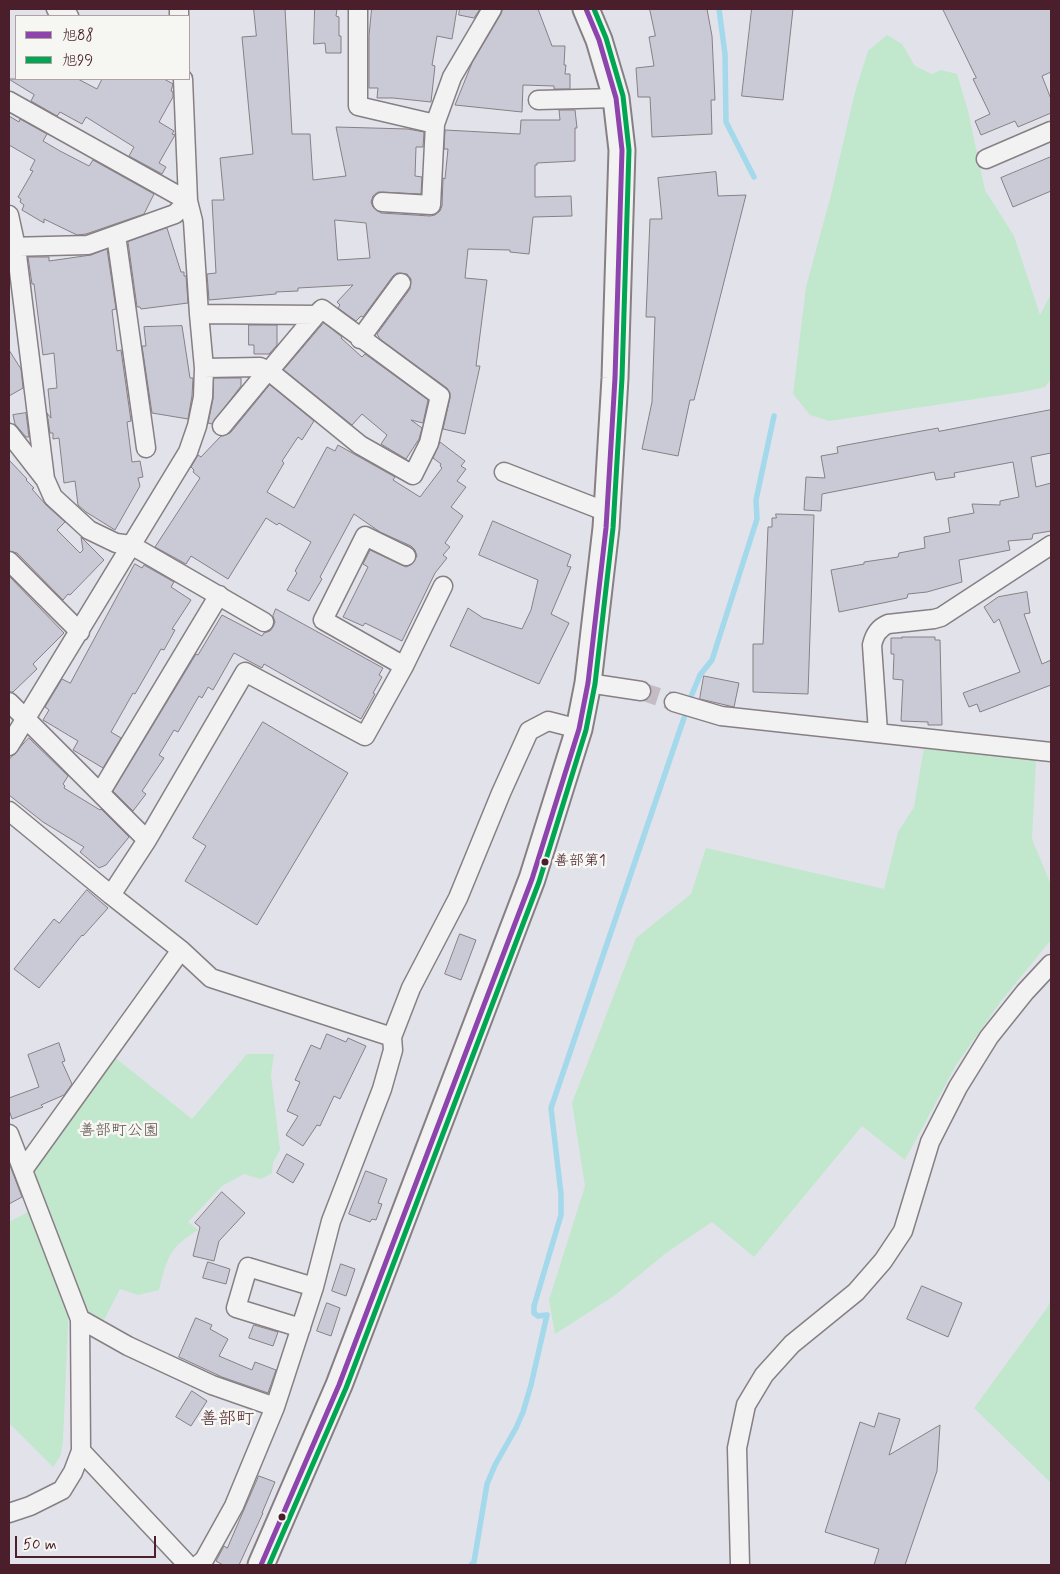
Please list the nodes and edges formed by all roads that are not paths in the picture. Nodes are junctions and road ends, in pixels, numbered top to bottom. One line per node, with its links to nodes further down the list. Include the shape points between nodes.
1 (56, 9): 5 (street)
2 (358, 9): 10 (street, via 358,106)
3 (492, 9): 10 (street, via 452,77)
4 (586, 9): 7 (street)
5 (67, 15)
6 (183, 80): 13 (street)
7 (616, 98): 8 (street); 29 (street, via 622,159)
8 (538, 100)
9 (9, 101): 13 (street)
10 (436, 124): 14 (street, via 431,205)
11 (1051, 131): 12 (street)
12 (986, 159)
13 (188, 201): 16 (street, via 175,214); 19 (street, via 193,221)
14 (382, 202)
15 (9, 215): 17 (street)
16 (116, 235): 17 (street, via 88,245); 26 (street)
17 (12, 247): 28 (street)
18 (401, 283): 21 (street)
19 (199, 314): 20 (street); 22 (street)
20 (316, 315): 21 (street, via 322,309); 23 (street)
21 (360, 339): 23 (street, via 440,396 429,443 412,475 360,445)
22 (204, 368): 23 (street, via 260,367); 30 (street, via 203,397 188,452 175,465)
23 (269, 370): 24 (street)
24 (222, 426)
25 (9, 433): 28 (street)
26 (146, 448)
27 (504, 472): 29 (street)
28 (45, 479): 30 (street, via 54,497 89,530 116,543)
29 (607, 512): 39 (street)
30 (131, 545): 35 (street); 37 (street)
31 (1051, 545): 45 (street, via 941,617 882,626 872,645)
32 (406, 556): 38 (street, via 365,536 323,620)
33 (9, 561): 37 (street)
34 (443, 586): 38 (street)
35 (219, 595): 36 (street); 48 (street)
36 (264, 622)
37 (80, 632): 43 (street)
38 (404, 666): 50 (street, via 365,736 245,672)
39 (588, 683): 40 (street); 44 (street)
40 (641, 691)
41 (9, 702): 43 (street)
42 (674, 702): 45 (street, via 721,716)
43 (25, 719): 46 (street); 48 (street)
44 (579, 729): 54 (street, via 548,721 529,731 458,898 411,988); 66 (street, via 529,888 339,1385)
45 (878, 732): 47 (street)
46 (9, 746)
47 (1051, 752)
48 (100, 793): 50 (street)
49 (9, 812): 51 (street)
50 (147, 840): 51 (street)
51 (111, 895): 52 (street)
52 (182, 950): 54 (street, via 211,978); 57 (street)
53 (1051, 964): 67 (street, via 989,1037 958,1087 930,1142 903,1231 883,1261 856,1292 792,1344 764,1375 746,1405 737,1448)
54 (392, 1038): 58 (street, via 393,1050 382,1089 331,1221)
55 (9, 1134): 56 (street)
56 (12, 1154): 57 (street)
57 (23, 1170): 59 (street)
58 (314, 1287): 60 (street); 60 (street, via 248,1267 236,1308)
59 (80, 1319): 61 (street, via 128,1346 204,1381); 62 (street)
60 (301, 1328): 61 (street)
61 (275, 1407): 65 (street, via 234,1506 204,1560)
62 (81, 1451): 63 (street, via 62,1490); 64 (street)
63 (9, 1513)
64 (188, 1565)
65 (198, 1565)
66 (261, 1565)
67 (740, 1565)

